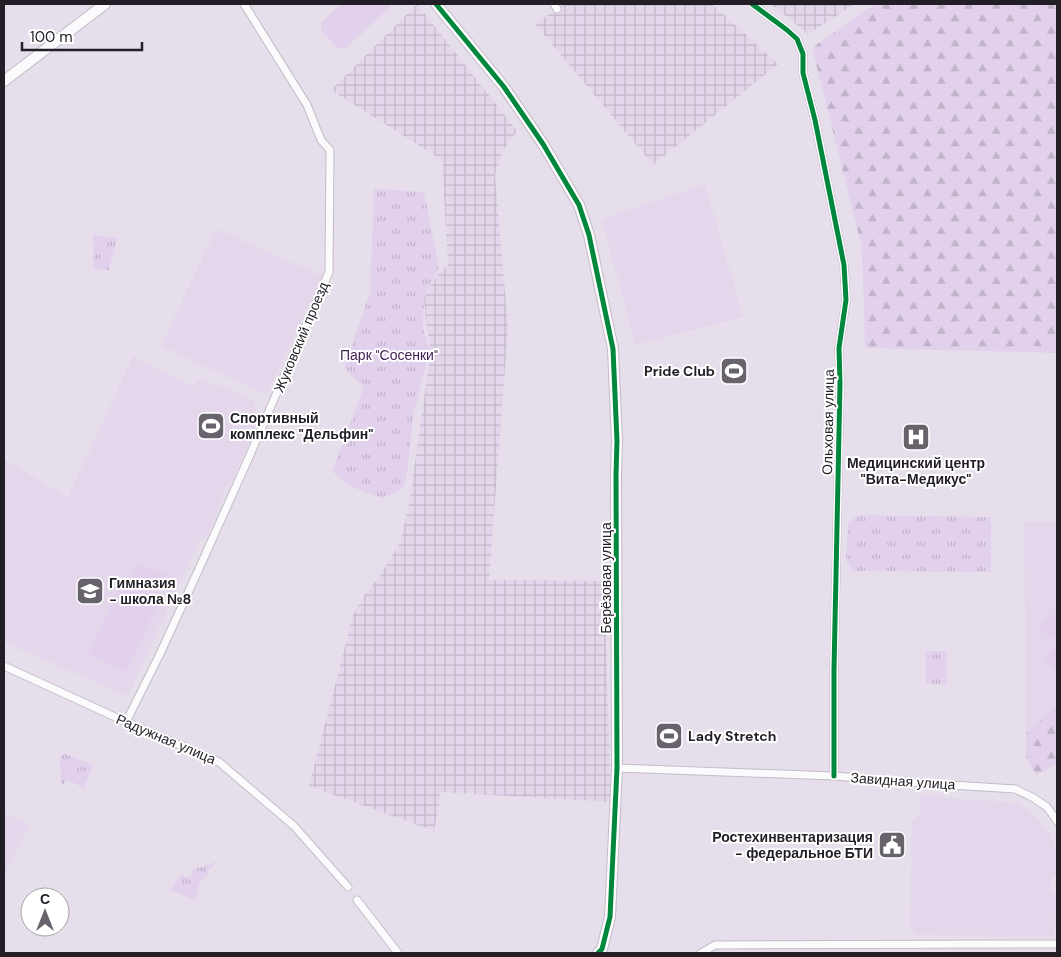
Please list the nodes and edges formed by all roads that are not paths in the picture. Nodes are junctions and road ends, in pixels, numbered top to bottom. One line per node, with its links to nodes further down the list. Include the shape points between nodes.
1 (105, 4): 5 (street)
2 (244, 4): 7 (street, Жуковский проезд, via 307,106 321,140 330,150 329,272 203,561)
3 (436, 4): 8 (street, Берёзовая улица, via 504,87 543,144 580,205 589,235 614,360)
4 (752, 4): 9 (street, Ольховая улица, via 797,39 803,54 803,73 844,265 846,300 839,348)
5 (4, 81)
6 (4, 666): 7 (street, Радужная улица)
7 (126, 722): 11 (street, Радужная улица, via 219,762 294,826)
8 (617, 768): 9 (street, Завидная улица); 14 (street, Берёзовая улица, via 610,917)
9 (834, 776): 10 (street, Завидная улица, via 1015,789 1047,807)
10 (1057, 821)
11 (348, 887)
12 (357, 900): 15 (street)
13 (1057, 944): 16 (street, via 714,945)
14 (602, 952)
15 (398, 953)
16 (701, 953)

